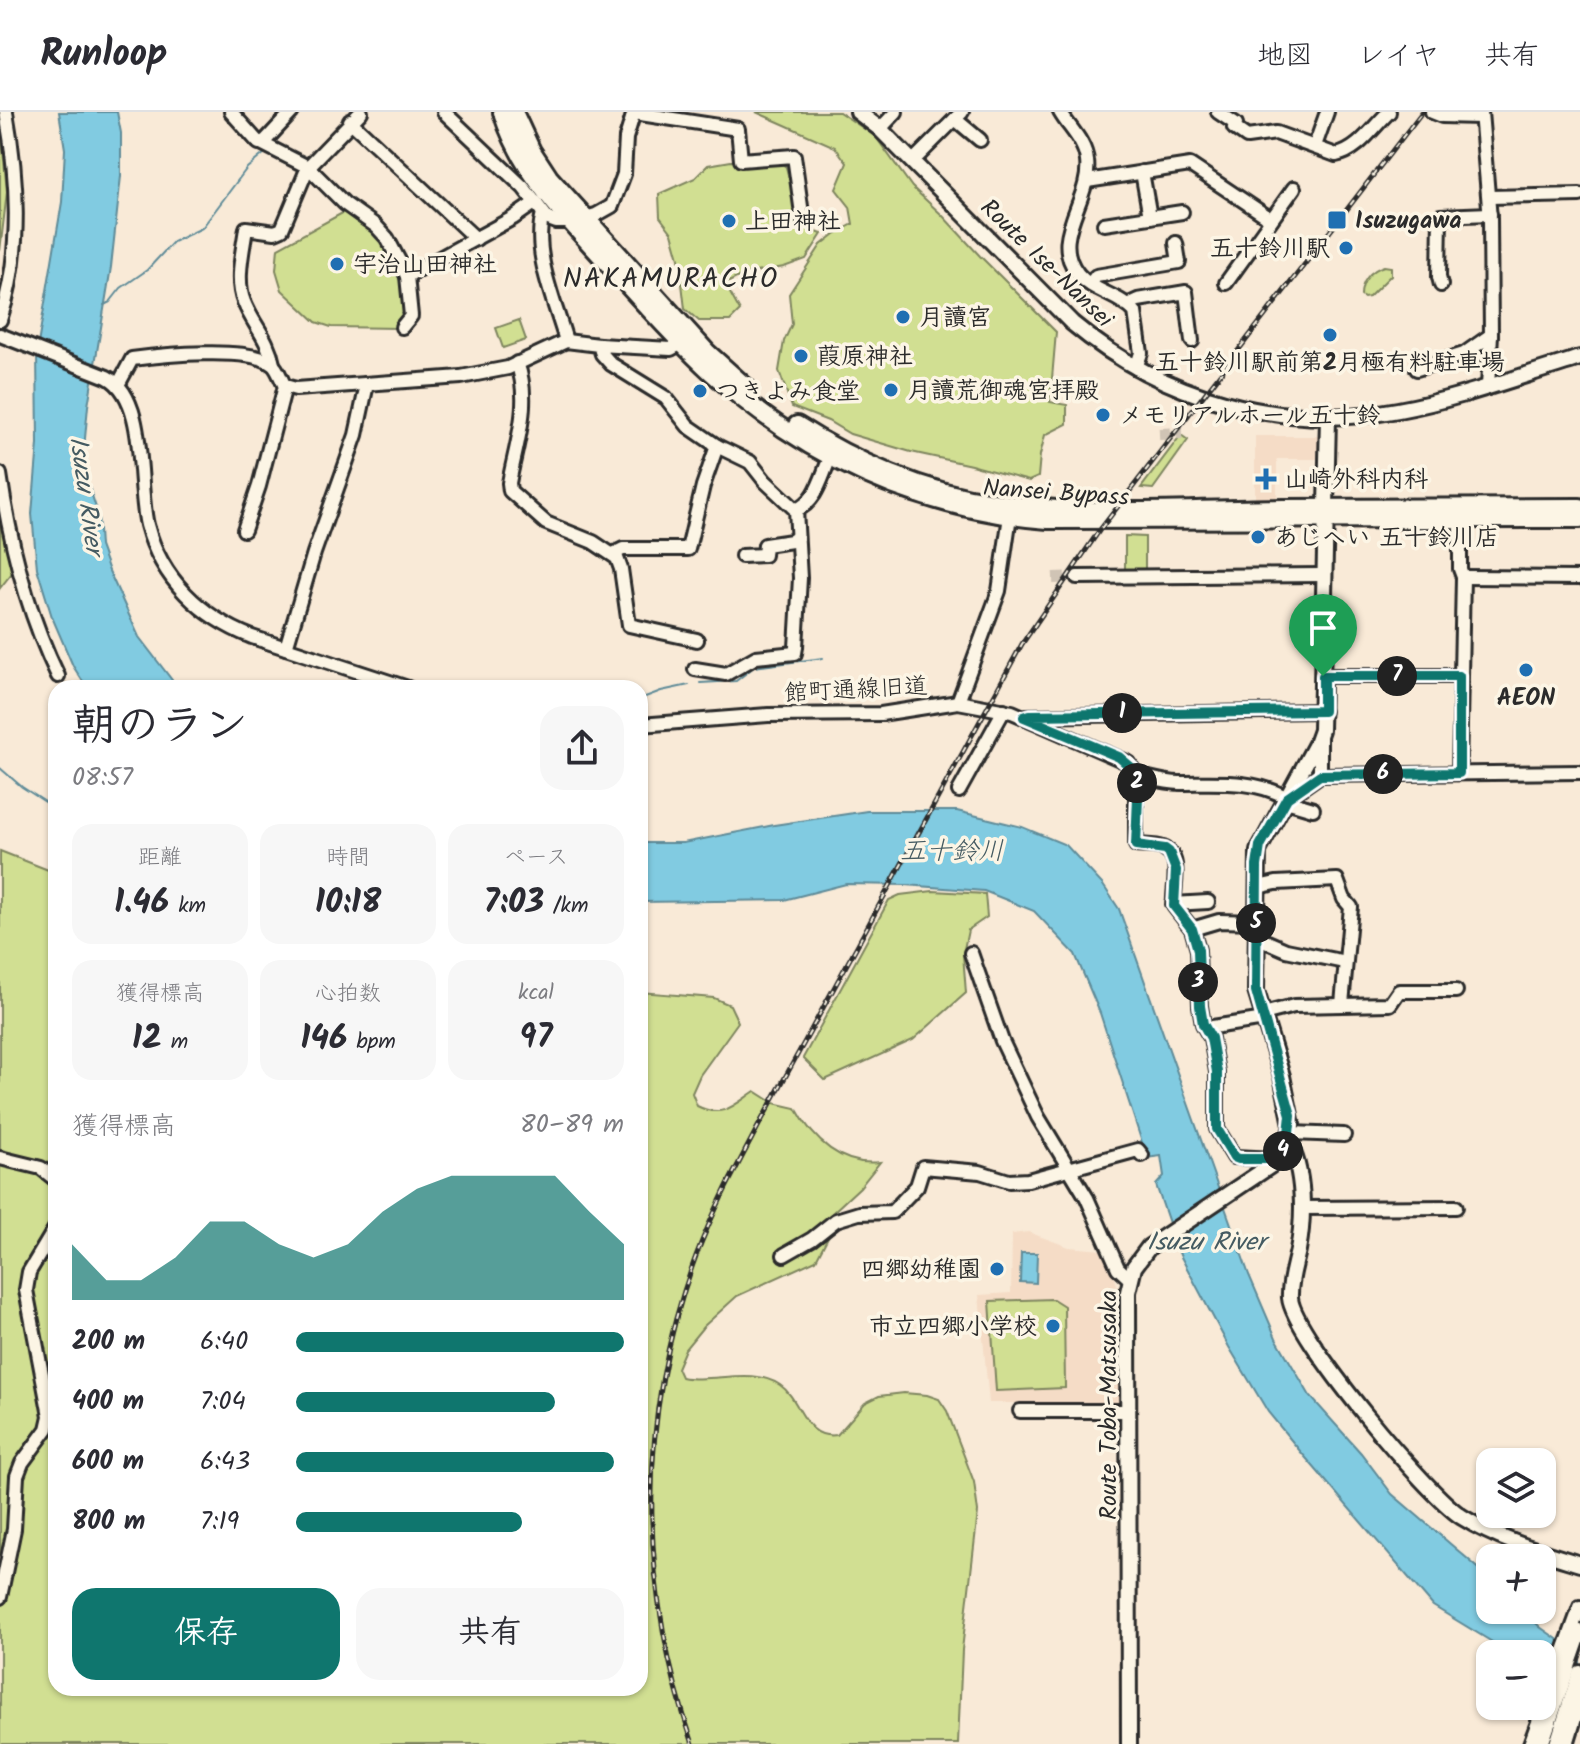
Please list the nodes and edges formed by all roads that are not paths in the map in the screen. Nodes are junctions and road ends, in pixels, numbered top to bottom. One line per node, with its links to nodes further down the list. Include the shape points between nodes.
1 (6, 112): 46 (street, via 15,223)
2 (231, 112): 22 (street)
3 (292, 112): 22 (street, via 265,141)
4 (361, 112): 18 (street)
5 (444, 112): 30 (street)
6 (502, 112): 34 (highway, Nansei Bypass, via 532,174)
7 (514, 112): 34 (highway, Nansei Bypass)
8 (634, 112): 34 (street, via 615,200 606,210); 35 (street, via 738,129 741,160 794,156)
9 (858, 112): 19 (main road, Route Ise-Nansei)
10 (896, 112): 19 (street)
11 (1060, 112): 26 (street, via 1084,148)
12 (1218, 112): 14 (street, via 1247,137 1276,133 1336,155 1366,137)
13 (1327, 112): 21 (street)
14 (1389, 112)
15 (1432, 112): 17 (street)
16 (959, 115): 20 (street); 23 (street)
17 (1480, 115): 29 (street)
18 (350, 121): 24 (street); 38 (street)
19 (880, 129): 23 (main road, Route Ise-Nansei)
20 (980, 140)
21 (1316, 143)
22 (266, 147): 24 (street)
23 (912, 162): 57 (main road, Route Ise-Nansei, via 1058,310)
24 (308, 167): 41 (street, via 383,233); 56 (street, via 282,229 246,228 241,296 262,331)
25 (1142, 172): 26 (street); 33 (street); 36 (street, via 1193,166)
26 (1087, 181): 44 (street, via 1067,239 1073,266)
27 (1294, 188): 36 (street)
28 (1580, 195): 29 (street)
29 (1489, 197): 32 (street)
30 (540, 208): 34 (street, via 548,219); 38 (street); 40 (street)
31 (1182, 212): 33 (street)
32 (1490, 214): 42 (street, via 1440,216); 49 (street)
33 (1150, 217): 37 (street)
34 (572, 221): 40 (street); 50 (highway, Nansei Bypass)
35 (803, 221)
36 (1270, 221): 43 (street)
37 (1104, 224)
38 (476, 239): 41 (street)
39 (1176, 243): 44 (street, via 1179,262 1096,276)
40 (541, 244): 51 (street)
41 (407, 276): 47 (street, via 411,316)
42 (1436, 281)
43 (1226, 283)
44 (1090, 284): 45 (street)
45 (1127, 305): 52 (street, via 1186,292); 57 (street, via 1135,312 1141,345)
46 (0, 320)
47 (402, 327)
48 (1, 335): 59 (street)
49 (1491, 335): 58 (street, via 1464,354); 62 (street)
50 (687, 339): 53 (street, via 671,349); 69 (highway, Nansei Bypass, via 758,398 840,450 932,488)
51 (566, 341): 53 (street); 55 (street)
52 (1192, 341)
53 (599, 345): 64 (street, via 611,364 666,398 688,426)
54 (1580, 358): 62 (main road)
55 (517, 363): 60 (street, via 461,377); 75 (street, via 524,401 510,491 546,523)
56 (273, 364): 59 (street, via 198,352 132,359); 61 (street)
57 (1136, 368): 63 (main road, Route Ise-Nansei, via 1229,405)
58 (1417, 369)
59 (112, 381): 82 (street, via 131,405 144,510 165,568 217,620)
60 (367, 384): 61 (street); 82 (street, via 356,435)
61 (285, 386): 73 (street)
62 (1488, 386): 63 (main road, via 1396,411)
63 (1328, 417): 70 (main road)
64 (717, 446): 68 (street, via 750,462); 75 (street, via 688,549 623,549)
65 (827, 465): 68 (street, via 813,496)
66 (0, 474): 84 (street, via 24,594)
67 (1580, 507): 70 (highway, Nansei Bypass)
68 (796, 510): 74 (street)
69 (1010, 511): 70 (highway, Nansei Bypass); 88 (street, via 994,609)
70 (1326, 514): 71 (highway, Nansei Bypass); 77 (main road)
71 (1460, 519): 72 (highway, Nansei Bypass); 79 (street)
72 (1580, 519)
73 (244, 530)
74 (797, 537): 76 (street, via 765,545 764,555); 83 (street, via 795,653 756,657 726,674)
75 (613, 554): 81 (street, via 621,569 629,625)
76 (742, 556)
77 (1323, 575): 78 (street); 85 (main road)
78 (1077, 577)
79 (1463, 577): 80 (street); 86 (street)
80 (1580, 578)
81 (697, 640)
82 (286, 648): 87 (street)
83 (695, 669)
84 (58, 676)
85 (1323, 676): 86 (street); 90 (main road)
86 (1459, 676): 95 (street)
87 (384, 680)
88 (958, 702): 89 (street, 館町通線旧道); 92 (street, 館町通線旧道, via 881,714 768,715)
89 (1004, 710): 91 (street, 館町通線旧道); 98 (street)
90 (1323, 711): 91 (street); 93 (main road)
91 (1024, 717): 96 (street, 館町通線旧道, via 1126,761)
92 (648, 724)
93 (1320, 736): 97 (street); 99 (main road)
94 (1580, 772): 95 (street)
95 (1459, 773): 97 (street)
96 (1136, 775): 99 (street, via 1177,783 1254,786); 103 (street, via 1136,845 1169,852 1176,870)
97 (1320, 775): 99 (street)
98 (959, 791)
99 (1286, 799): 100 (street); 101 (main road, via 1258,851)
100 (1313, 809)
101 (1258, 887): 105 (main road); 107 (street, via 1337,880 1351,907)
102 (1208, 902): 103 (street)
103 (1173, 904): 104 (street)
104 (1192, 929): 105 (street, via 1219,921); 111 (street)
105 (1256, 930): 107 (street, via 1286,950); 110 (main road, via 1256,991)
106 (971, 953): 117 (street, via 1002,1041 1038,1117)
107 (1345, 962): 109 (street)
108 (1456, 991): 109 (street, via 1399,991 1390,1004)
109 (1342, 1004): 110 (street, via 1294,1006)
110 (1264, 1017): 111 (street); 113 (main road, via 1289,1102)
111 (1206, 1028): 116 (street, via 1217,1072 1217,1129 1234,1157)
112 (1344, 1135): 113 (street)
113 (1290, 1138): 116 (main road, Route Toba-Matsusaka); 120 (main road)
114 (1142, 1155): 117 (street, via 1138,1150)
115 (0, 1158): 118 (street)
116 (1276, 1159): 123 (main road, Route Toba-Matsusaka, via 1165,1235 1140,1257)
117 (1070, 1167): 122 (street, via 1049,1176 1009,1181 980,1172 923,1167 917,1186 892,1212 836,1220); 123 (street, via 1118,1268)
118 (48, 1174)
119 (1456, 1207): 120 (street)
120 (1303, 1208): 128 (main road, via 1290,1296 1296,1318 1322,1360 1458,1515 1525,1548)
121 (48, 1240): 124 (street, via 29,1272 26,1290)
122 (784, 1255)
123 (1131, 1280): 126 (main road, Route Toba-Matsusaka)
124 (48, 1393)
125 (1020, 1411): 126 (street)
126 (1128, 1411): 134 (main road, Route Toba-Matsusaka)
127 (48, 1425): 129 (street, via 17,1476 14,1529)
128 (1580, 1564)
129 (0, 1597)
130 (1580, 1607): 135 (street)
131 (1580, 1632): 136 (main road)
132 (1580, 1673): 137 (main road)
133 (1580, 1702): 138 (street)
134 (1129, 1744)
135 (1530, 1744)
136 (1541, 1744)
137 (1557, 1744)
138 (1567, 1744)

